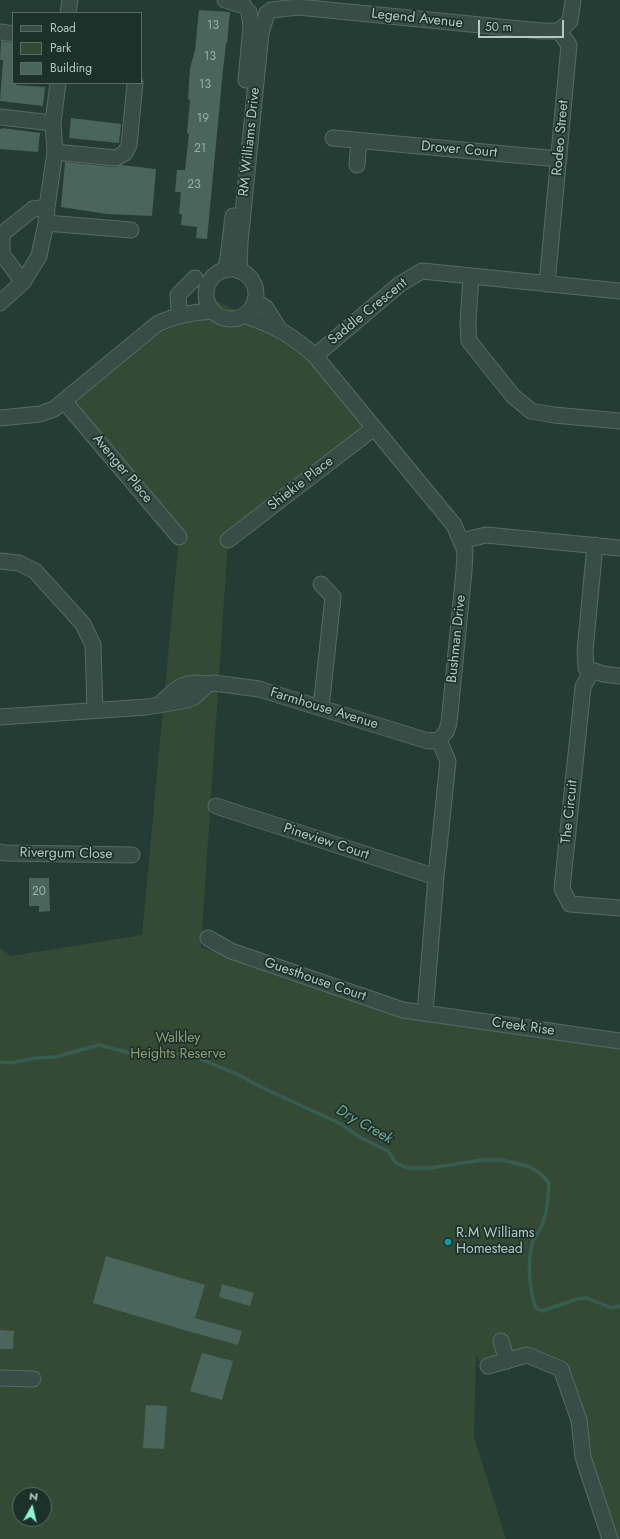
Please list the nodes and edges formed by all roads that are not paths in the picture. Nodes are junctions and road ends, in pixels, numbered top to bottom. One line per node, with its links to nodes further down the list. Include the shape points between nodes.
1 (70, 0): 7 (street)
2 (225, 0): 5 (street, Legend Avenue)
3 (573, 0): 8 (street, via 570,21)
4 (292, 3): 6 (street, Legend Avenue); 8 (street, Legend Avenue)
5 (245, 6): 6 (street, Legend Avenue, via 257,16); 23 (street, RM Williams Drive, via 251,26 228,258)
6 (271, 8): 23 (street, RM Williams Drive, via 263,24 240,242)
7 (68, 12)
8 (559, 31): 18 (street, Rodeo Street, via 569,46)
9 (0, 32): 10 (street)
10 (12, 34)
11 (58, 84): 14 (street)
12 (135, 84): 17 (street, via 129,145 125,153 116,158)
13 (0, 117): 14 (street)
14 (53, 123): 17 (street)
15 (333, 138): 16 (street, Drover Court)
16 (358, 141): 18 (street, Drover Court); 19 (street)
17 (55, 152): 20 (street)
18 (559, 159): 27 (street, Rodeo Street)
19 (357, 165)
20 (47, 207): 21 (street); 26 (street, via 33,209 2,234 2,254)
21 (46, 223): 22 (street); 26 (street, via 39,256)
22 (131, 230)
23 (232, 270): 29 (street, via 212,278 208,284); 30 (street, via 248,276 254,285)
24 (472, 276): 27 (street, Saddle Crescent); 37 (street, Saddle Crescent, via 422,271 400,284); 40 (street, via 469,341 513,396 530,410 554,415)
25 (195, 278): 32 (street, via 178,295)
26 (23, 282): 31 (street)
27 (547, 284): 28 (street, Saddle Crescent)
28 (620, 291)
29 (206, 297): 32 (street); 33 (street)
30 (255, 301): 34 (street); 36 (street, Bushman Drive, via 266,308)
31 (0, 303)
32 (179, 310): 35 (street)
33 (213, 311): 34 (street, via 228,318); 35 (street, via 188,314)
34 (246, 314): 36 (street, Bushman Drive)
35 (165, 321): 38 (street, via 157,324)
36 (279, 329): 37 (street, Bushman Drive)
37 (315, 356): 41 (street, Bushman Drive)
38 (64, 401): 39 (street, via 54,409 40,414); 42 (street, Avenger Place)
39 (0, 418)
40 (620, 421)
41 (374, 428): 43 (street, Shiekie Place); 44 (street, Bushman Drive, via 454,525)
42 (179, 537)
43 (228, 540)
44 (461, 541): 45 (street, via 486,535); 54 (street, Bushman Drive, via 465,551 464,571 449,723)
45 (595, 545): 46 (street); 49 (street, via 585,651 586,668)
46 (620, 548)
47 (0, 562): 52 (street, via 19,563 35,571 83,624 93,645)
48 (321, 584): 51 (street, via 333,597)
49 (592, 670): 50 (street); 59 (street, The Circuit, via 583,687 562,889 570,904)
50 (620, 676)
51 (321, 708): 52 (street, Farmhouse Avenue, via 259,689 214,683 207,685 192,698 147,707); 54 (street, Farmhouse Avenue, via 428,741)
52 (95, 710): 53 (street, Farmhouse Avenue)
53 (0, 717)
54 (439, 740): 58 (street, via 448,761)
55 (216, 806): 58 (street, Pineview Court)
56 (0, 852): 57 (street, Rivergum Close)
57 (132, 855)
58 (436, 877): 61 (street)
59 (620, 908)
60 (208, 938): 61 (street, Guesthouse Court, via 231,951 402,1010)
61 (425, 1013): 62 (street, Creek Rise)
62 (620, 1041)
63 (501, 1341): 64 (street)
64 (506, 1361): 65 (street); 68 (street, via 526,1355 561,1369 580,1420 583,1457)
65 (488, 1366)
66 (0, 1378): 67 (street)
67 (33, 1379)
68 (610, 1539)

